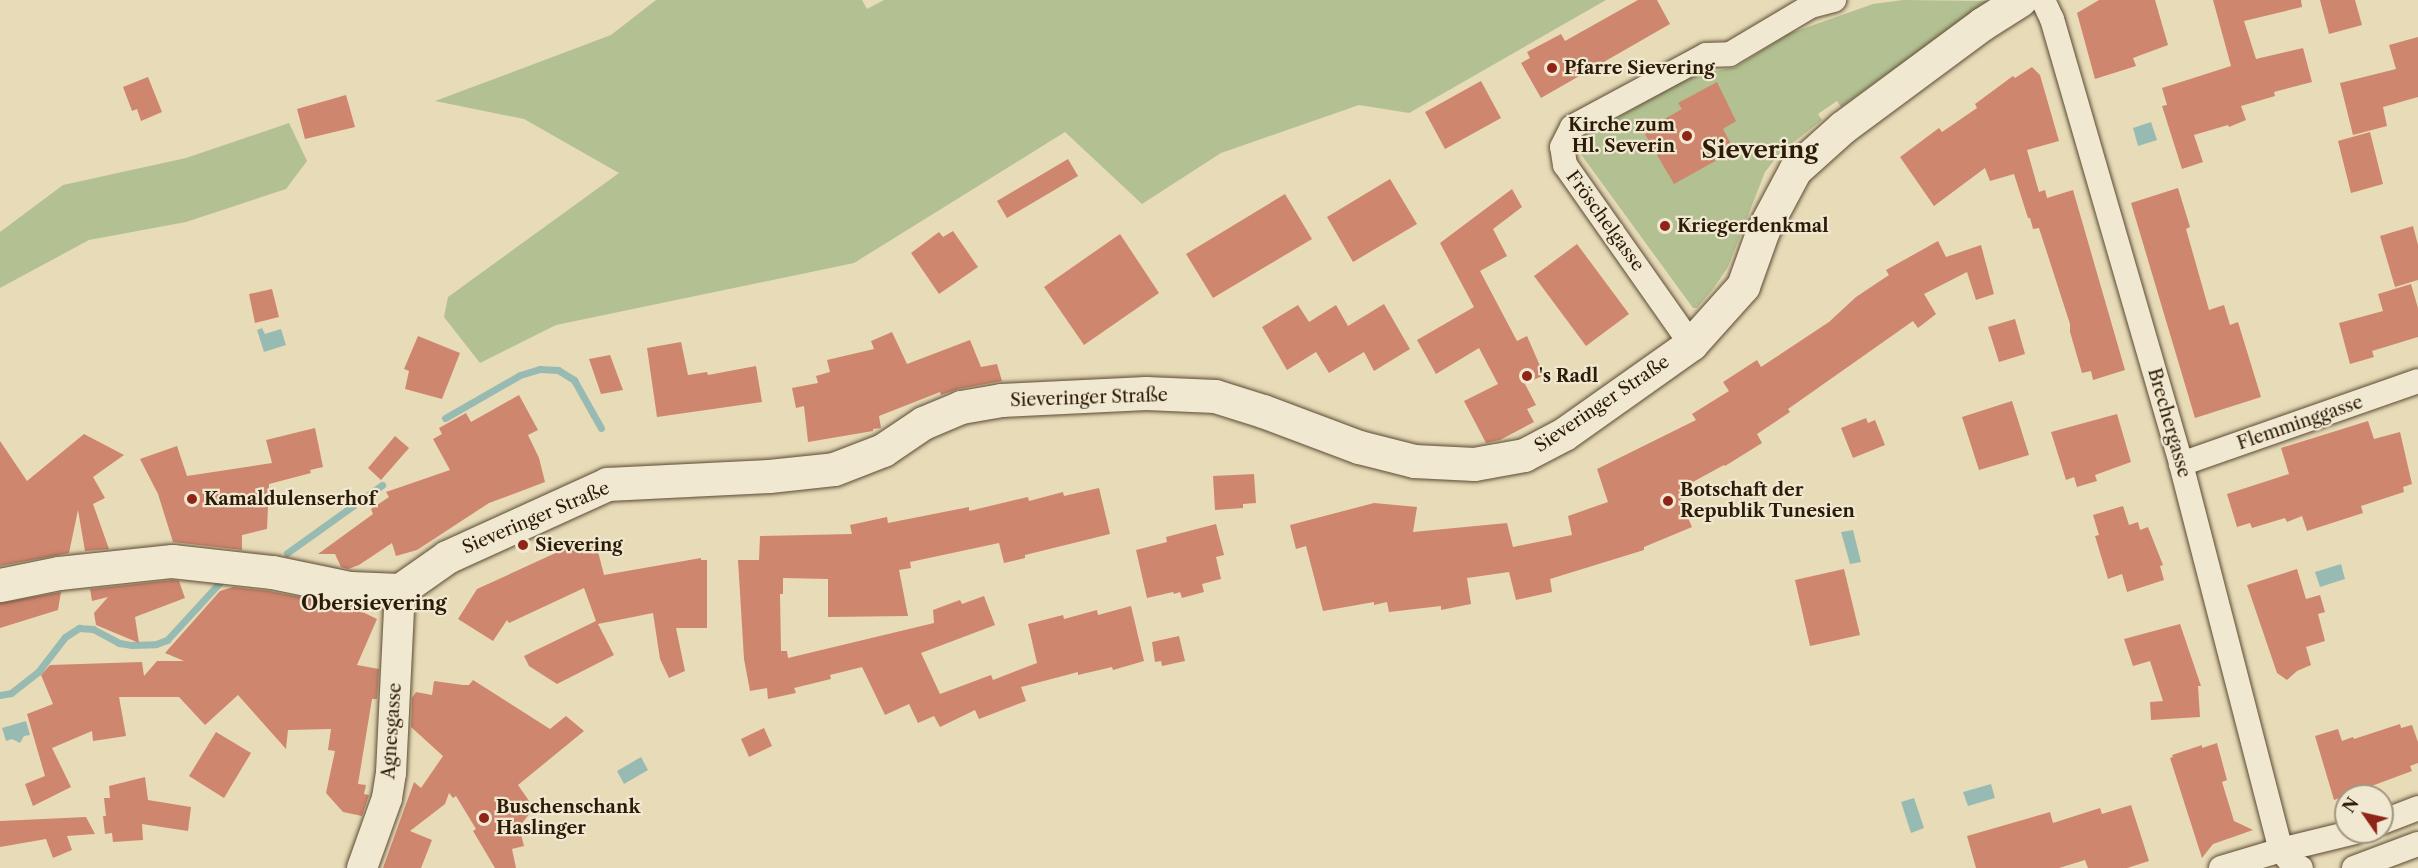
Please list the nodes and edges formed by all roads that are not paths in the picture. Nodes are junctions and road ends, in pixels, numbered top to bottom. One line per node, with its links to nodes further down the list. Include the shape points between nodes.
1 (1834, 0): 4 (street, Fröschelgasse, via 1811,6 1730,54 1706,55 1572,127 1562,147 1565,165)
2 (2020, 0): 4 (main road, Sieveringer Straße, via 1843,127 1795,170 1763,230 1743,285)
3 (2043, 0): 6 (street, Brechergasse, via 2052,19)
4 (1691, 344): 8 (main road, Sieveringer Straße, via 1564,434 1524,455 1474,464 1414,461 1359,447 1215,396 1146,393 1001,400 961,406 923,423 883,450 834,469 607,484 447,557)
5 (2418, 381): 6 (street, Flemminggasse)
6 (2181, 464): 13 (street, Brechergasse)
7 (0, 585): 8 (main road, via 94,568 172,561 272,572 350,588)
8 (400, 590): 14 (street, Agnesgasse, via 391,772 387,798)
9 (2418, 808): 10 (street)
10 (2394, 817)
11 (2334, 837): 13 (street)
12 (2418, 844): 17 (street)
13 (2281, 850): 15 (street); 16 (street, via 2290,863)
14 (362, 868)
15 (2221, 868)
16 (2301, 868)
17 (2354, 868)

